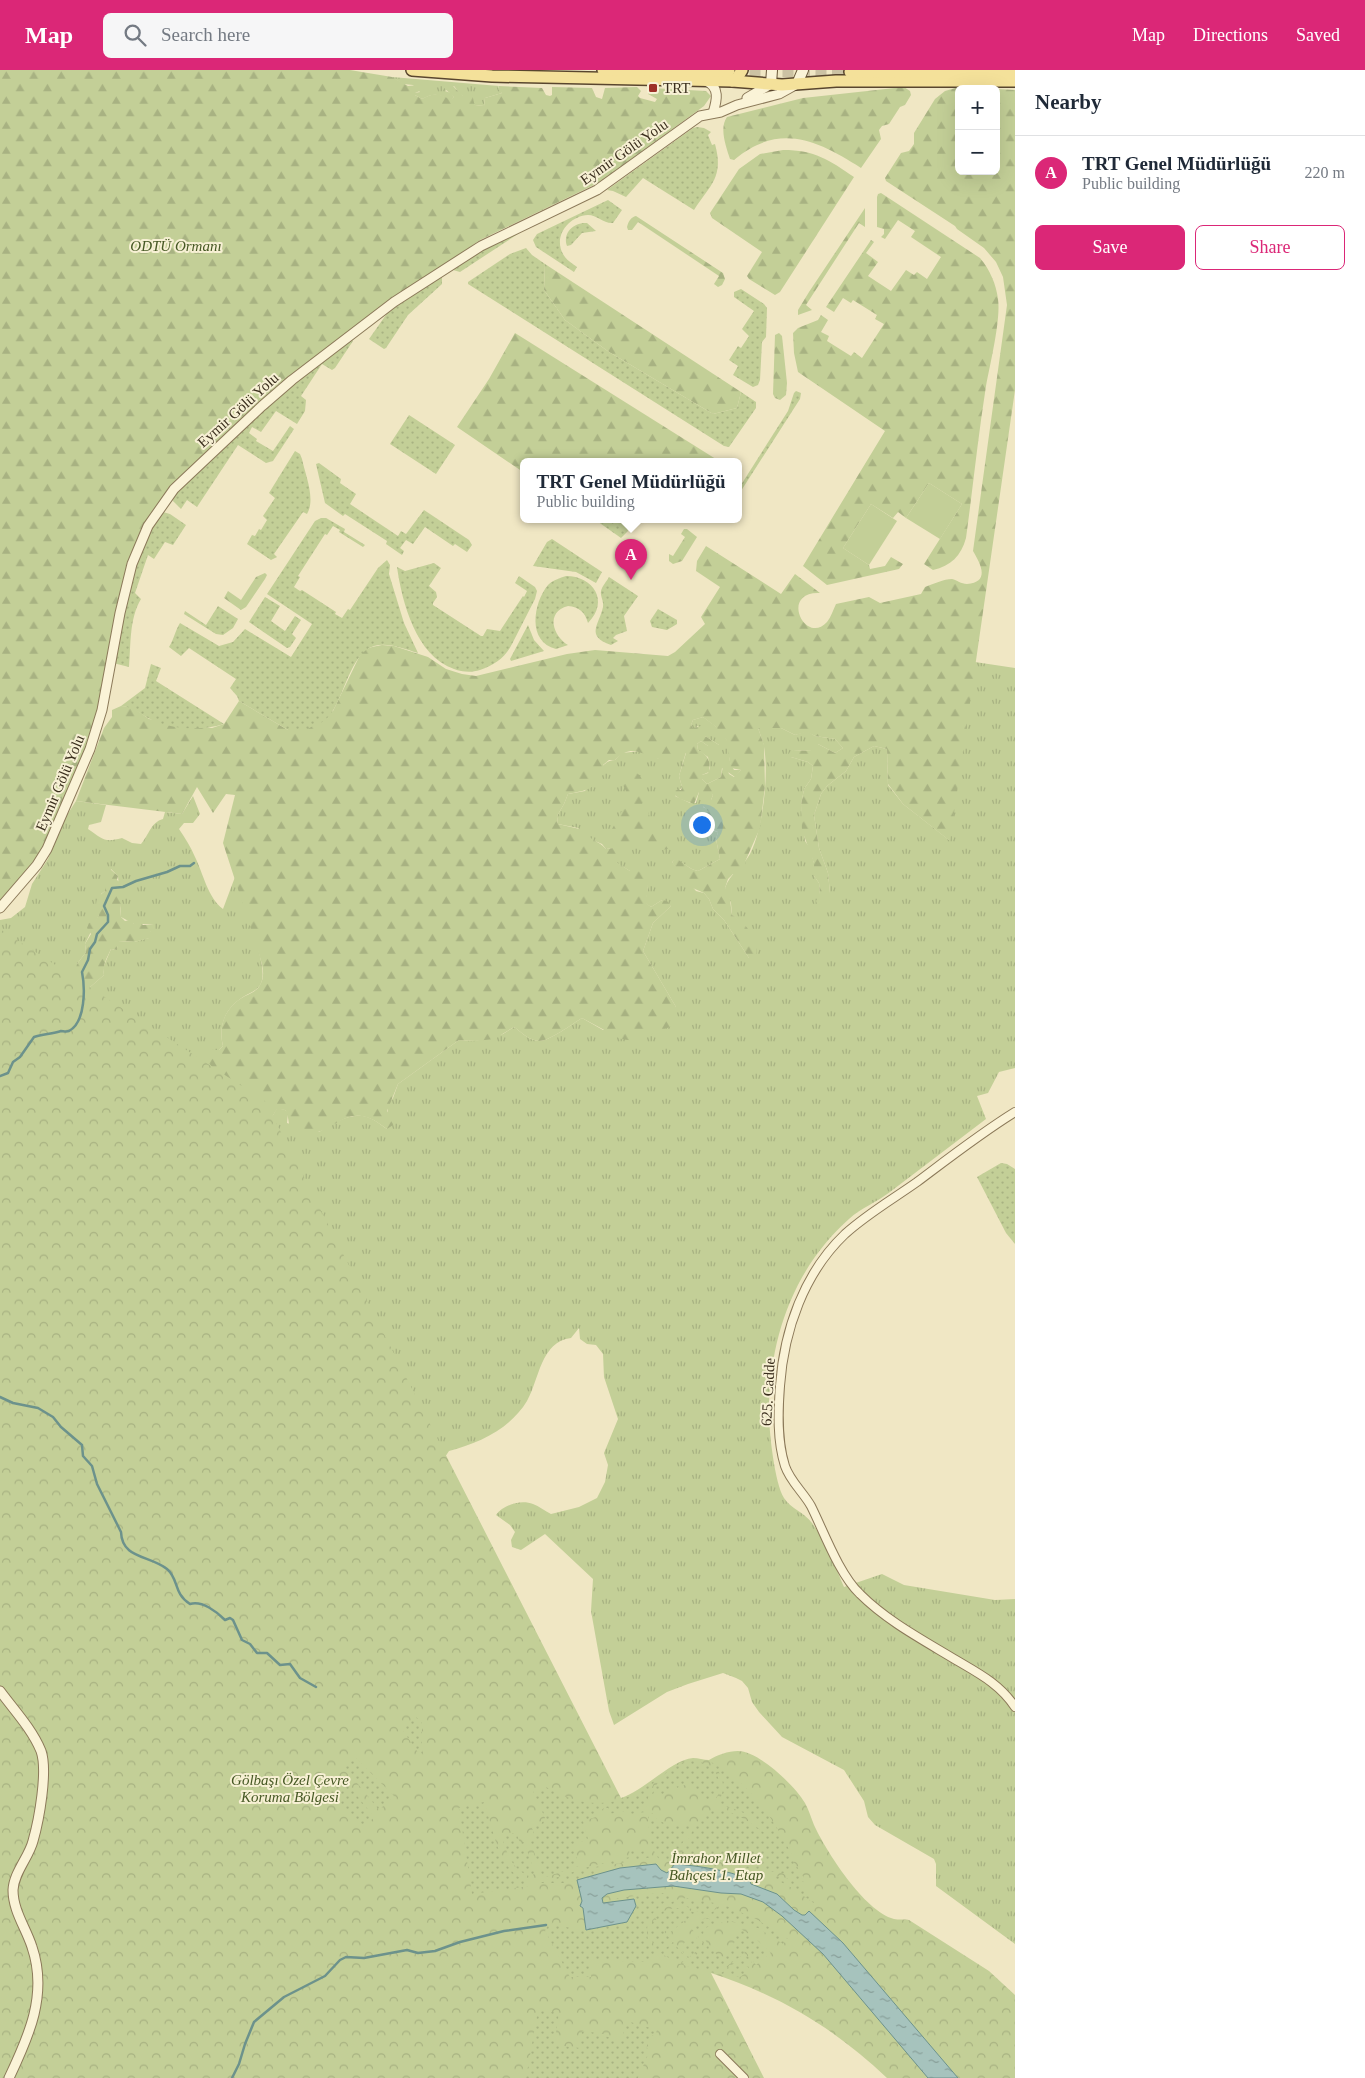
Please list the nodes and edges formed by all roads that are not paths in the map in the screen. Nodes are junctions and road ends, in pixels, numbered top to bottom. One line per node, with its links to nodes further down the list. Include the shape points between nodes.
1 (412, 70): 10 (main road, via 492,76)
2 (603, 70): 8 (main road)
3 (742, 70): 8 (main road, via 737,78)
4 (772, 70): 12 (main road)
5 (803, 70): 13 (main road)
6 (837, 70): 9 (main road, via 840,76)
7 (1015, 73): 9 (main road)
8 (730, 76): 10 (main road); 12 (main road)
9 (849, 76): 11 (main road); 13 (main road)
10 (703, 80): 14 (street, via 712,84 717,92)
11 (1015, 81)
12 (771, 84): 13 (main road); 14 (street, via 754,96 726,104)
13 (797, 84): 14 (street, via 778,94)
14 (713, 112): 15 (street, Eymir Gölü Yolu, via 684,126 597,190 481,246 394,302 292,380 174,489 148,526 132,564 98,727 86,757 47,849)
15 (0, 908)
16 (1015, 1112): 18 (street, 625. Cadde, via 863,1219 831,1250 807,1287 790,1324 781,1365 778,1413 785,1466 810,1504 845,1575 857,1592 909,1632 1000,1687)
17 (0, 1691): 20 (street, via 39,1747 44,1771 33,1841 15,1879 13,1891 16,1908 36,1958 38,1998 33,2022)
18 (1015, 1706)
19 (720, 2054): 21 (street)
20 (9, 2078)
21 (744, 2078)

